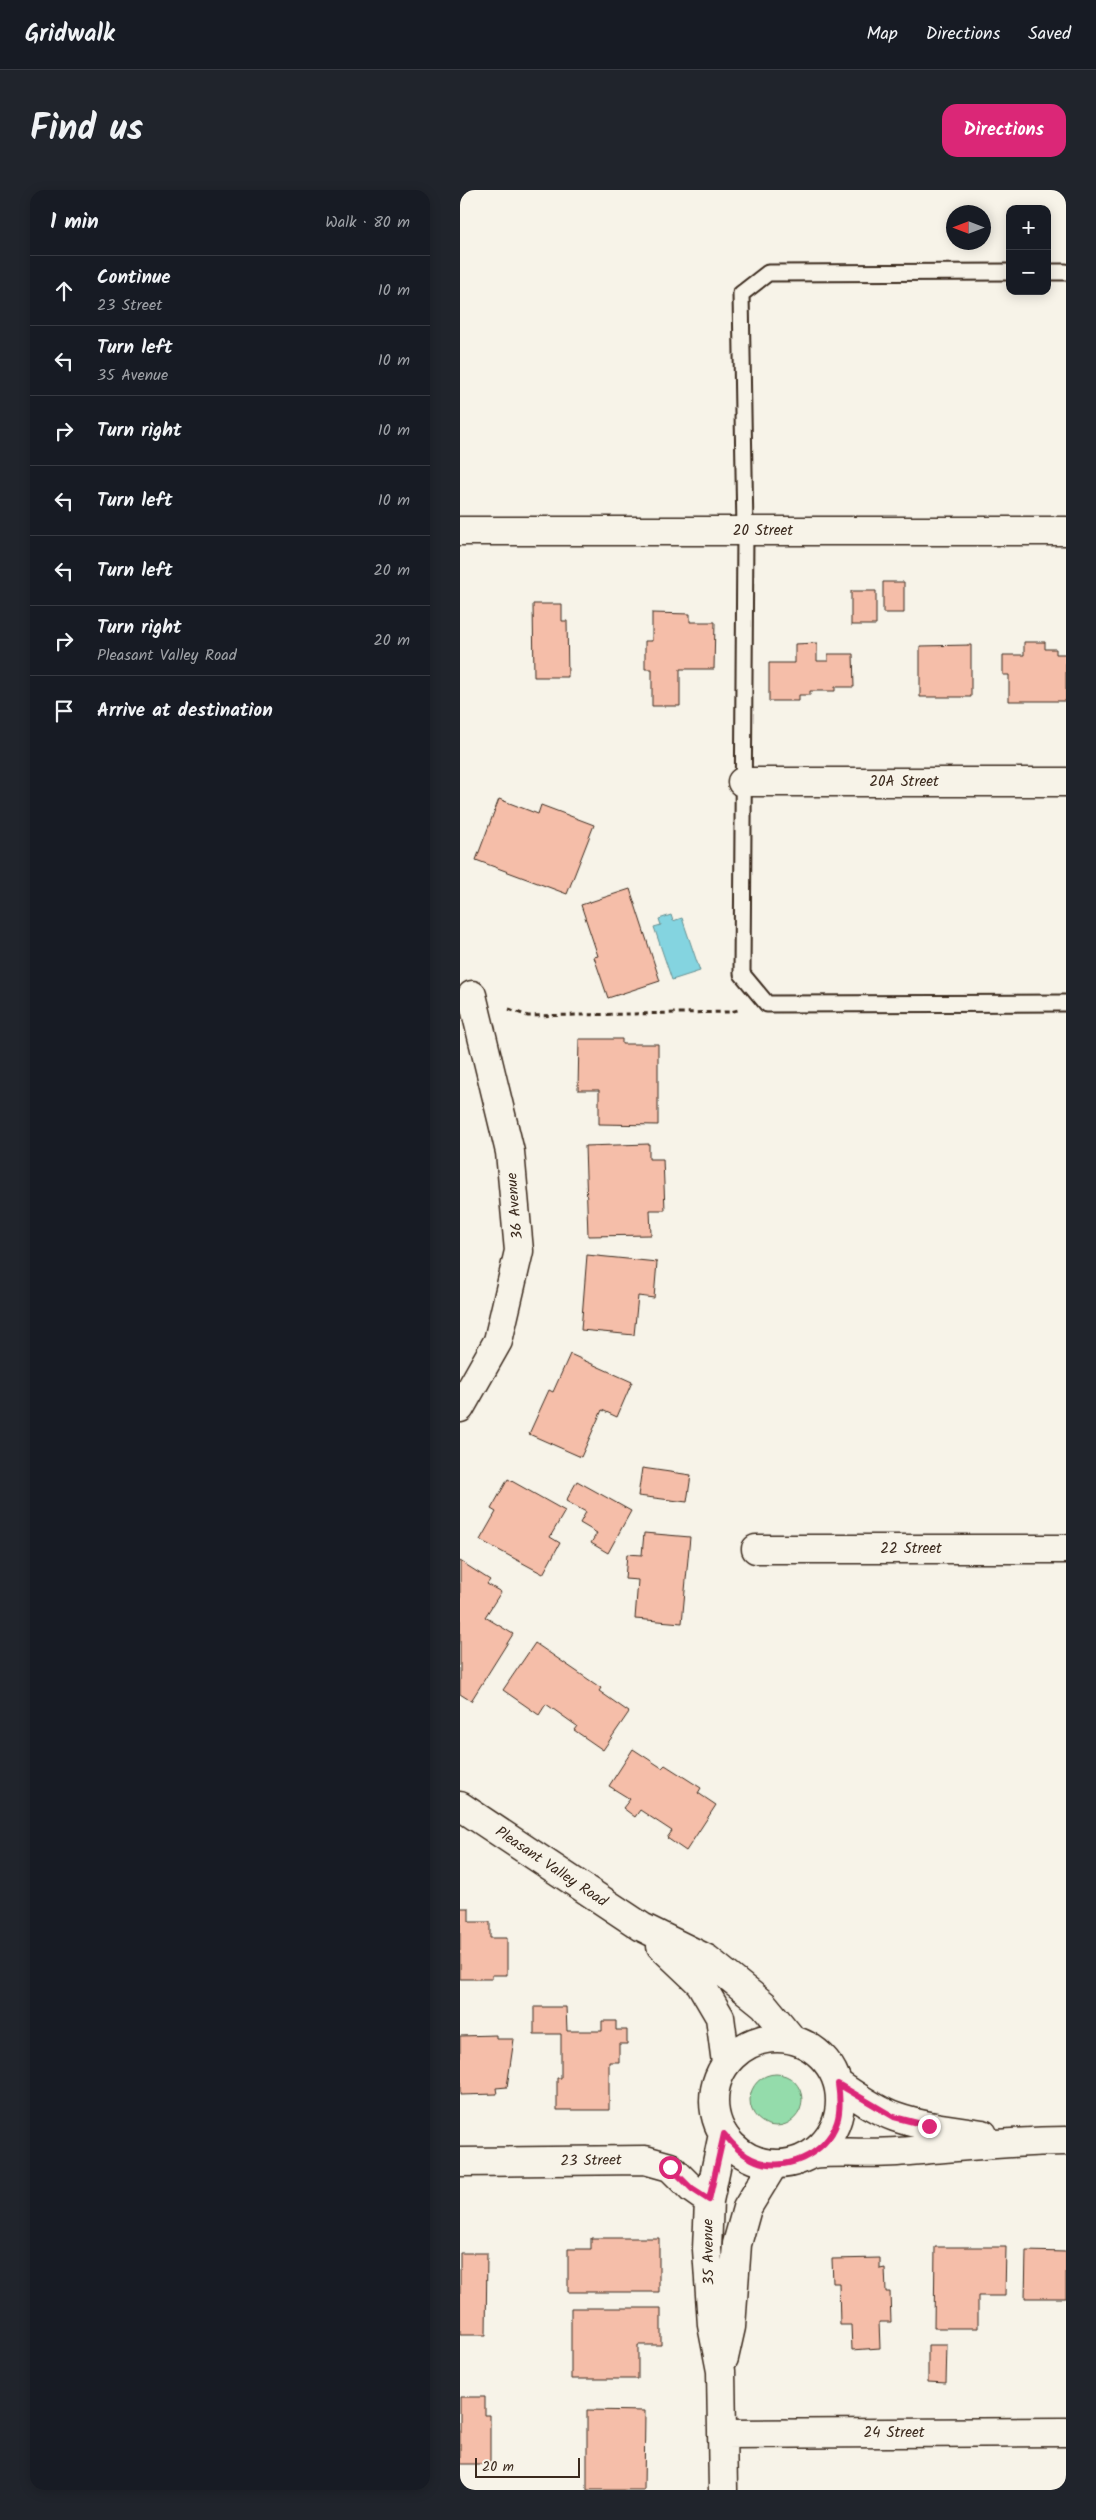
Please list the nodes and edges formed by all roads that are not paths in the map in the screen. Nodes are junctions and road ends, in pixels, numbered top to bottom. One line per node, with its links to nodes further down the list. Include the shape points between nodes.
1 (1006, 272): 5 (lane, via 768,273 741,294)
2 (1051, 272): 3 (lane)
3 (1066, 272)
4 (460, 531): 5 (street, 20 Street)
5 (745, 531): 6 (street, 20 Street); 7 (lane)
6 (1066, 531)
7 (742, 782): 8 (street, 20A Street); 10 (lane, via 742,974 766,1003)
8 (1066, 782)
9 (472, 995): 11 (street, 36 Avenue, via 510,1152 519,1251 498,1341)
10 (1066, 1003)
11 (460, 1408)
12 (1066, 1549): 13 (street, 22 Street)
13 (756, 1550)
14 (460, 1806): 15 (street, Pleasant Valley Road)
15 (642, 1927): 16 (street, Pleasant Valley Road, via 707,1959 764,2005); 17 (street, Pleasant Valley Road, via 700,1983 720,2017)
16 (792, 2039): 17 (street, via 756,2041 739,2050); 18 (street, via 821,2055)
17 (726, 2063): 19 (street, via 714,2098 716,2117)
18 (838, 2084): 21 (street, via 894,2117 929,2126); 22 (street, via 841,2104 836,2123 827,2140)
19 (724, 2134): 24 (street, via 736,2149 754,2160); 25 (street, 35 Avenue)
20 (1066, 2140): 21 (street)
21 (1029, 2141): 22 (street, via 894,2152)
22 (812, 2154): 24 (street, via 794,2162)
23 (460, 2162): 25 (street, 23 Street, via 645,2160 670,2167 692,2189)
24 (774, 2164): 26 (street, 35 Avenue, via 747,2208 737,2244 731,2327)
25 (709, 2200): 26 (street, 35 Avenue, via 707,2249 712,2325)
26 (721, 2371): 28 (street, 35 Avenue)
27 (1066, 2432): 28 (street, 24 Street)
28 (722, 2434): 29 (street, 35 Avenue)
29 (723, 2490)

